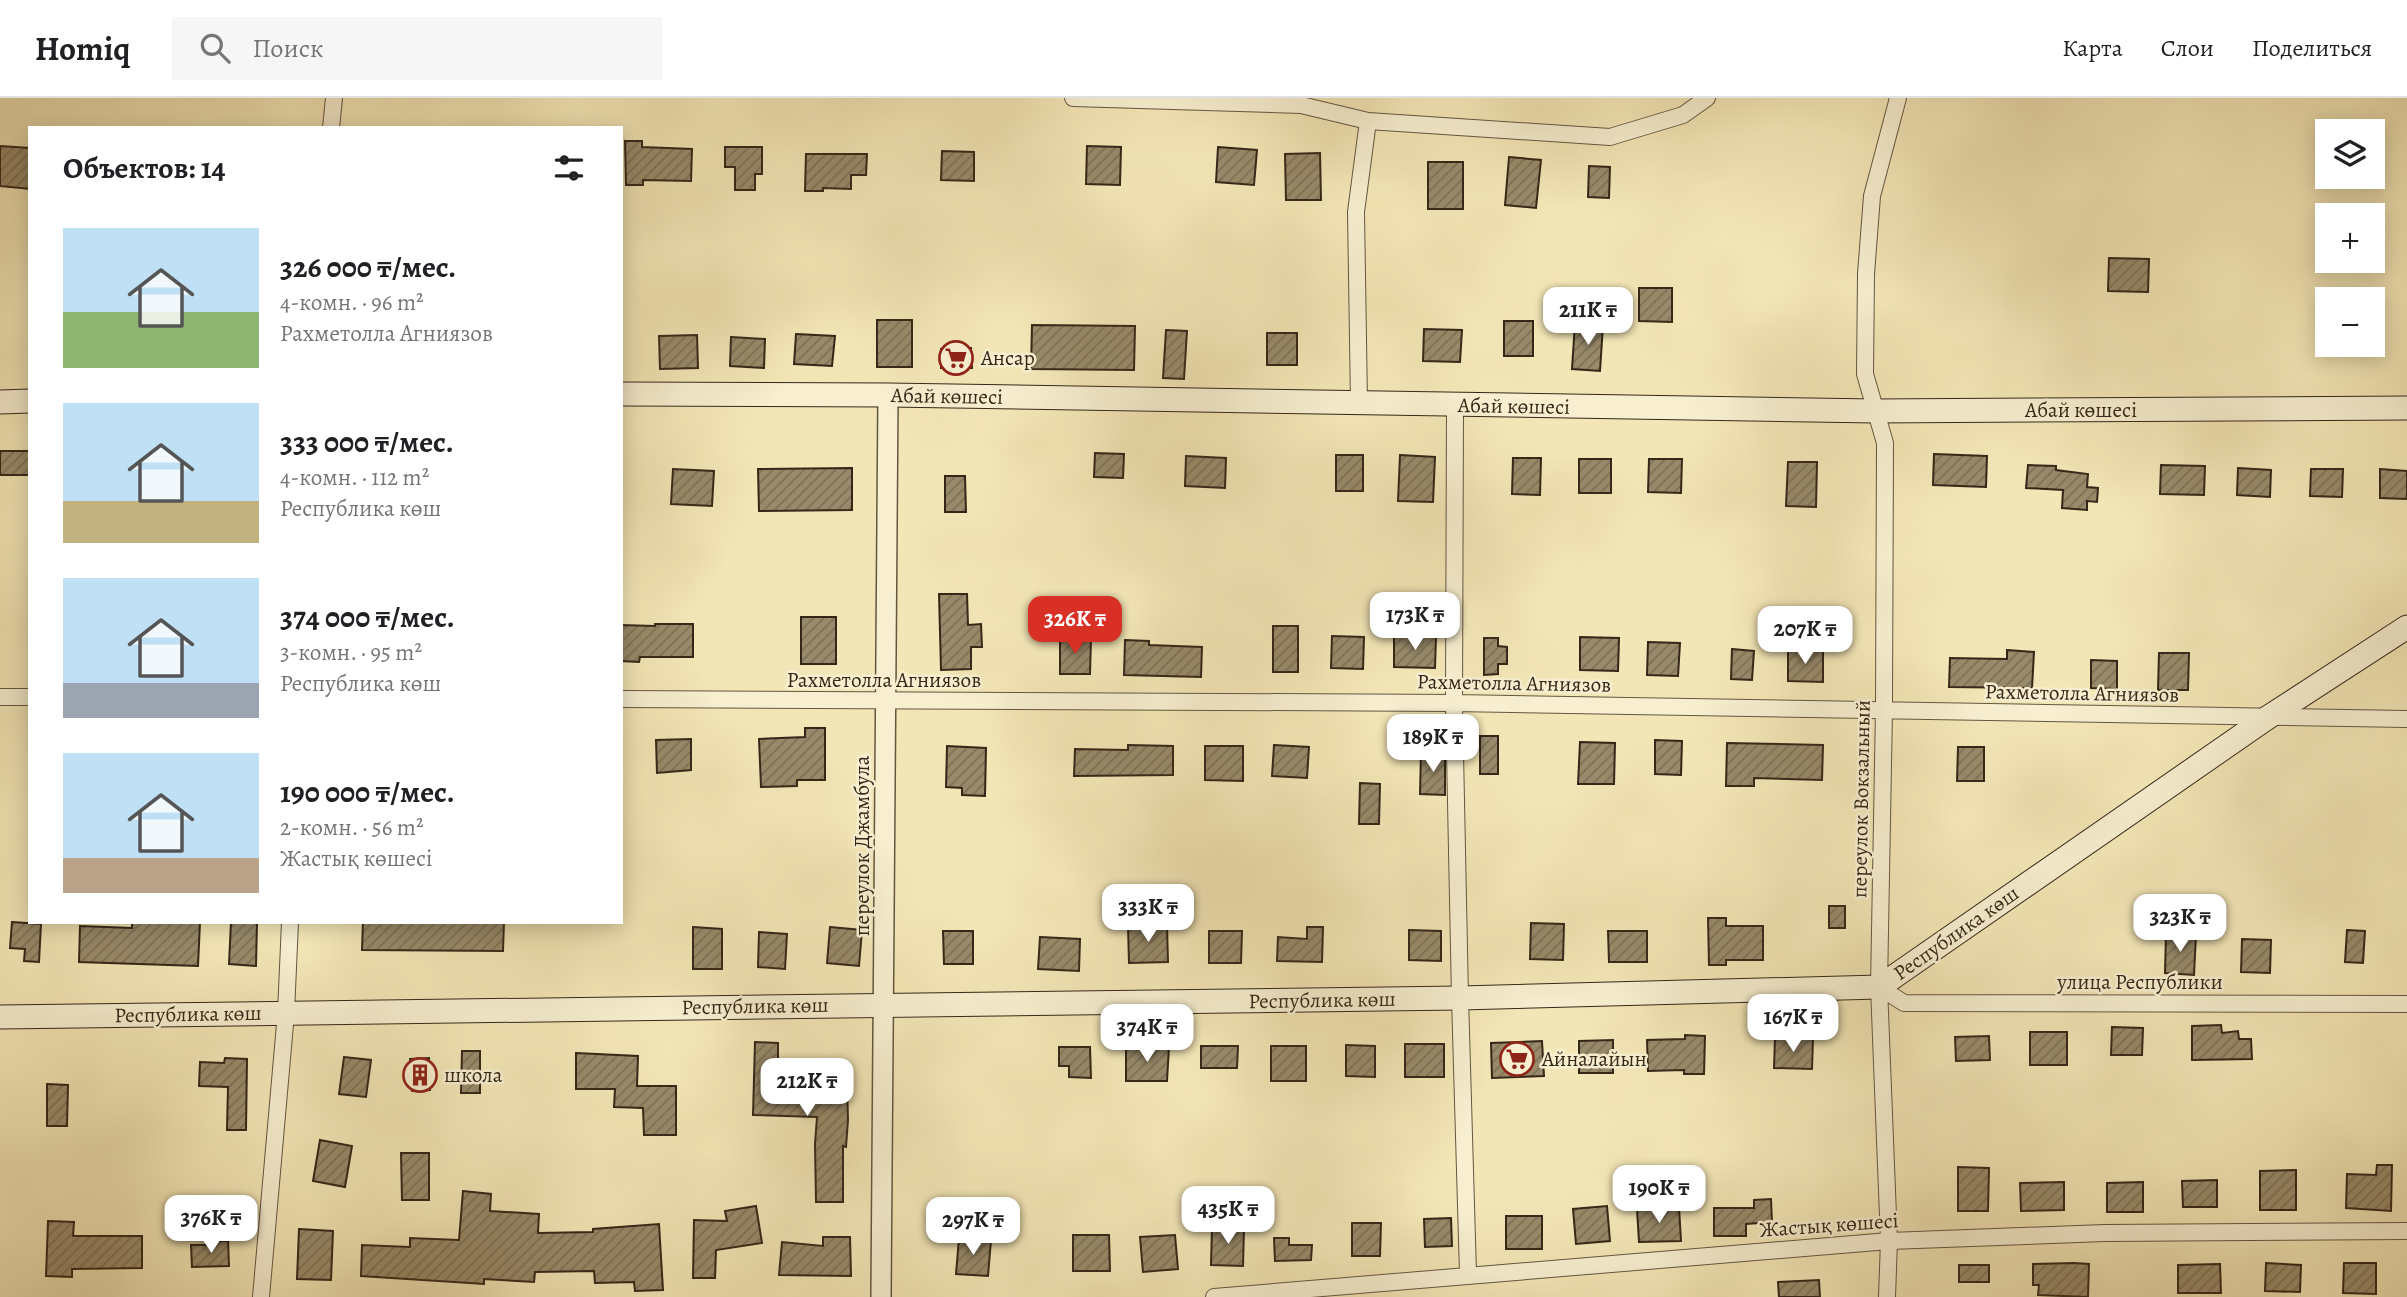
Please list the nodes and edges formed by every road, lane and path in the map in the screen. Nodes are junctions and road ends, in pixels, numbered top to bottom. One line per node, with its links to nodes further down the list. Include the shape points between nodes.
1 (334, 98): 6 (street)
2 (1073, 98): 5 (street, via 1301,105)
3 (1706, 98): 5 (street, via 1683,116 1610,137)
4 (1898, 98): 14 (street, переулок Вокзальный, via 1872,196 1866,274 1866,374)
5 (1368, 121): 11 (street, via 1356,212)
6 (331, 126)
7 (623, 394): 8 (main road, Абай көшесі)
8 (888, 395): 11 (main road, Абай көшесі); 19 (street, переулок Джамбула)
9 (28, 401): 10 (main road)
10 (0, 402)
11 (1359, 403): 12 (main road, Абай көшесі)
12 (1455, 405): 14 (main road, Абай көшесі); 20 (street)
13 (2407, 408): 14 (main road, Абай көшесі)
14 (1875, 411): 21 (street, переулок Вокзальный, via 1885,443)
15 (2407, 627): 22 (main road, Республика көш)
16 (28, 697): 17 (street)
17 (0, 698)
18 (623, 699): 19 (street, Рахметолла Агниязов)
19 (886, 701): 20 (street, Рахметолла Агниязов); 28 (street, переулок Джамбула)
20 (1454, 703): 21 (street, Рахметолла Агниязов); 26 (street)
21 (1884, 709): 22 (street, Рахметолла Агниязов); 25 (street, переулок Вокзальный)
22 (2267, 718): 23 (street, Рахметолла Агниязов); 25 (main road, Республика көш)
23 (2407, 719)
24 (290, 924): 29 (street)
25 (1879, 987): 26 (main road, Республика көш); 27 (street, улица Республики, via 1904,1003); 32 (street, переулок Вокзальный)
26 (1460, 998): 28 (main road, Республика көш); 33 (street)
27 (2407, 1004)
28 (884, 1005): 29 (main road, Республика көш); 35 (street, переулок Джамбула)
29 (286, 1013): 30 (main road, Республика көш); 34 (street)
30 (0, 1017)
31 (2407, 1231): 32 (street, Жастық көшесі, via 2105,1233)
32 (1889, 1241): 33 (street, Жастық көшесі); 37 (street, переулок Вокзальный)
33 (1468, 1274): 36 (street, Жастық көшесі)
34 (261, 1297)
35 (881, 1297)
36 (1214, 1297)
37 (1887, 1297)

